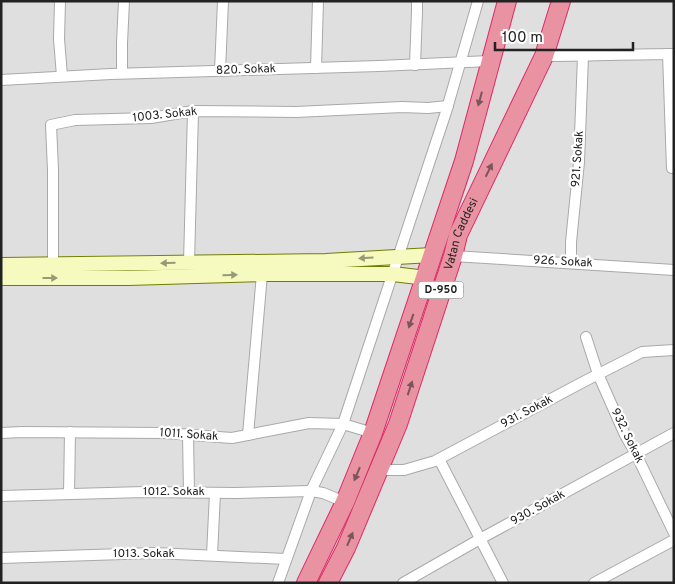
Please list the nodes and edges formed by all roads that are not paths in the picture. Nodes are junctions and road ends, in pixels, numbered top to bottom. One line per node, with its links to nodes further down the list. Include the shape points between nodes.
1 (60, 1): 18 (street)
2 (124, 1): 17 (street)
3 (223, 1): 16 (street)
4 (318, 1): 15 (street)
5 (417, 1): 14 (street)
6 (478, 1): 13 (street)
7 (507, 1): 12 (highway, Vatan Caddesi / D-950)
8 (562, 1): 10 (highway, Vatan Caddesi / D-950)
9 (671, 54): 11 (street); 22 (street)
10 (544, 56): 11 (street); 25 (highway, Vatan Caddesi / D-950, one-way to 10, via 458,235)
11 (583, 56): 27 (street, 921. Sokak)
12 (490, 61): 13 (street, 820. Sokak); 23 (highway, Vatan Caddesi / D-950, one-way to 23, via 464,160)
13 (461, 62): 14 (street, 820. Sokak); 20 (street)
14 (415, 65): 15 (street, 820. Sokak)
15 (316, 68): 16 (street, 820. Sokak)
16 (220, 71): 17 (street, 820. Sokak)
17 (122, 73): 18 (street, 820. Sokak)
18 (62, 76): 19 (street, 820. Sokak)
19 (1, 80)
20 (448, 106): 21 (street, 1003. Sokak, via 296,112); 24 (street)
21 (193, 111): 26 (street); 28 (street, 1003. Sokak, via 151,118 75,120 51,125)
22 (672, 168)
23 (432, 255): 24 (street); 34 (highway, Vatan Caddesi / D-950)
24 (399, 256): 26 (street, one-way to 26, via 326,261); 32 (street)
25 (453, 256): 27 (street, 926. Sokak); 47 (highway, Vatan Caddesi / D-950, one-way to 25, via 398,424)
26 (189, 263): 28 (street, one-way to 28)
27 (571, 263): 30 (street, 926. Sokak)
28 (52, 264): 29 (street)
29 (1, 265)
30 (674, 270)
31 (262, 274): 32 (street); 33 (street, one-way to 31); 44 (street)
32 (393, 274): 34 (street); 38 (street)
33 (1, 278)
34 (426, 278): 43 (highway, Vatan Caddesi / D-950, one-way to 43)
35 (586, 337): 37 (street, 932. Sokak)
36 (674, 350): 37 (street, 931. Sokak, via 642,352)
37 (598, 374): 45 (street, 932. Sokak, via 624,435); 46 (street, 931. Sokak)
38 (343, 424): 43 (street, 1011. Sokak); 44 (street, 1011. Sokak, via 309,423); 48 (street)
39 (70, 432): 40 (street, 1011. Sokak); 42 (street, 1011. Sokak); 51 (street)
40 (1, 433)
41 (674, 433): 45 (street, 930. Sokak)
42 (188, 434): 44 (street, 1011. Sokak, via 232,438); 49 (street)
43 (373, 434): 53 (highway, Vatan Caddesi / D-950, one-way to 53)
44 (248, 435)
45 (636, 454): 54 (street, 932. Sokak); 55 (street, 930. Sokak)
46 (439, 458): 47 (street, 931. Sokak, via 404,470); 55 (street)
47 (379, 470): 62 (highway, Vatan Caddesi / D-950, one-way to 47)
48 (312, 491): 50 (street, 1012. Sokak); 53 (street, 1012. Sokak); 59 (street)
49 (189, 492): 50 (street, 1012. Sokak); 51 (street, 1012. Sokak)
50 (215, 493): 57 (street)
51 (69, 494): 52 (street, 1012. Sokak)
52 (1, 496)
53 (345, 502): 61 (highway, Vatan Caddesi / D-950)
54 (674, 533)
55 (480, 539): 63 (street, 930. Sokak); 64 (street)
56 (674, 540): 65 (street)
57 (212, 556): 58 (street, 1013. Sokak, via 154,553); 59 (street, 1013. Sokak)
58 (1, 558)
59 (286, 559): 60 (street)
60 (278, 583)
61 (306, 583)
62 (328, 583)
63 (402, 583)
64 (503, 583)
65 (594, 583)

